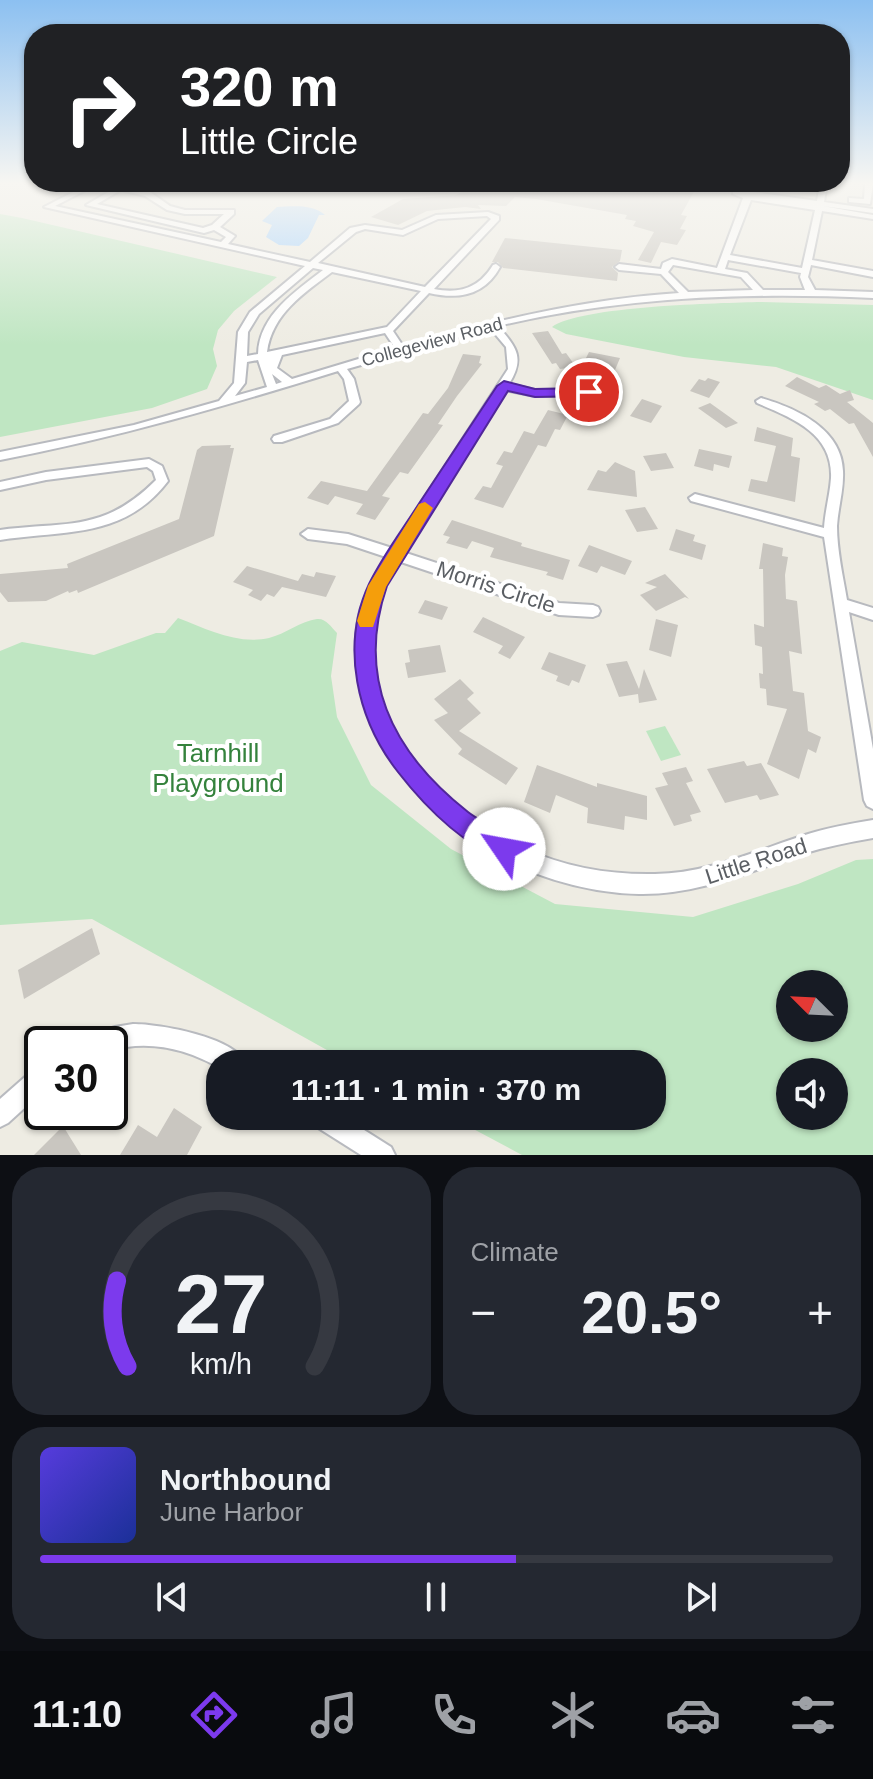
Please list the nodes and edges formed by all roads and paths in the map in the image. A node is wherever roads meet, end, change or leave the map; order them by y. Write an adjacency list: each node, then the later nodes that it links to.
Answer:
1 (190, 238): 7 (street)
2 (229, 238): 7 (street)
3 (343, 238): 9 (street)
4 (477, 238): 17 (street)
5 (732, 238): 8 (street)
6 (813, 238): 12 (street)
7 (223, 245): 9 (street)
8 (725, 257): 12 (street); 14 (street)
9 (310, 264): 13 (street); 27 (street)
10 (496, 267): 17 (street)
11 (619, 267): 15 (street)
12 (806, 267): 16 (street); 19 (street)
13 (330, 269): 17 (street); 26 (street)
14 (720, 271): 15 (street); 18 (street)
15 (664, 272): 20 (street)
16 (873, 274)
17 (428, 291): 23 (street)
18 (760, 292): 19 (street, Collegeview Road); 20 (street, Collegeview Road)
19 (811, 292): 21 (street, Collegeview Road)
20 (686, 295): 22 (street, Collegeview Road)
21 (873, 295)
22 (492, 325): 24 (street, Collegeview Road); 30 (street, Little Road)
23 (390, 329): 24 (street); 25 (street)
24 (401, 350): 28 (street, Collegeview Road)
25 (278, 352): 26 (street); 29 (street)
26 (264, 356): 27 (street); 31 (street)
27 (242, 364): 31 (street); 34 (street)
28 (341, 368): 29 (street, Collegeview Road); 35 (street)
29 (290, 383): 31 (street, Collegeview Road)
30 (504, 386): 32 (street); 45 (street, Little Road)
31 (267, 390): 34 (street, Collegeview Road)
32 (589, 392)
33 (761, 401): 43 (street)
34 (221, 404): 36 (street, Collegeview Road)
35 (278, 439)
36 (56, 447): 37 (street, Collegeview Road); 39 (street)
37 (36, 450): 38 (street, Collegeview Road); 39 (street)
38 (0, 456)
39 (46, 476): 40 (street); 44 (street)
40 (0, 486)
41 (695, 498): 43 (street)
42 (308, 534): 45 (street, Morris Circle)
43 (830, 534): 46 (street)
44 (0, 535)
45 (395, 554): 47 (street, Morris Circle); 50 (street, Little Road)
46 (841, 604): 48 (street); 49 (street)
47 (593, 611)
48 (873, 614)
49 (873, 800)
50 (873, 829)
51 (128, 1038): 52 (street)
52 (206, 1050)
53 (24, 1093): 54 (street)
54 (0, 1115)
55 (343, 1130): 56 (street)
56 (383, 1155)

